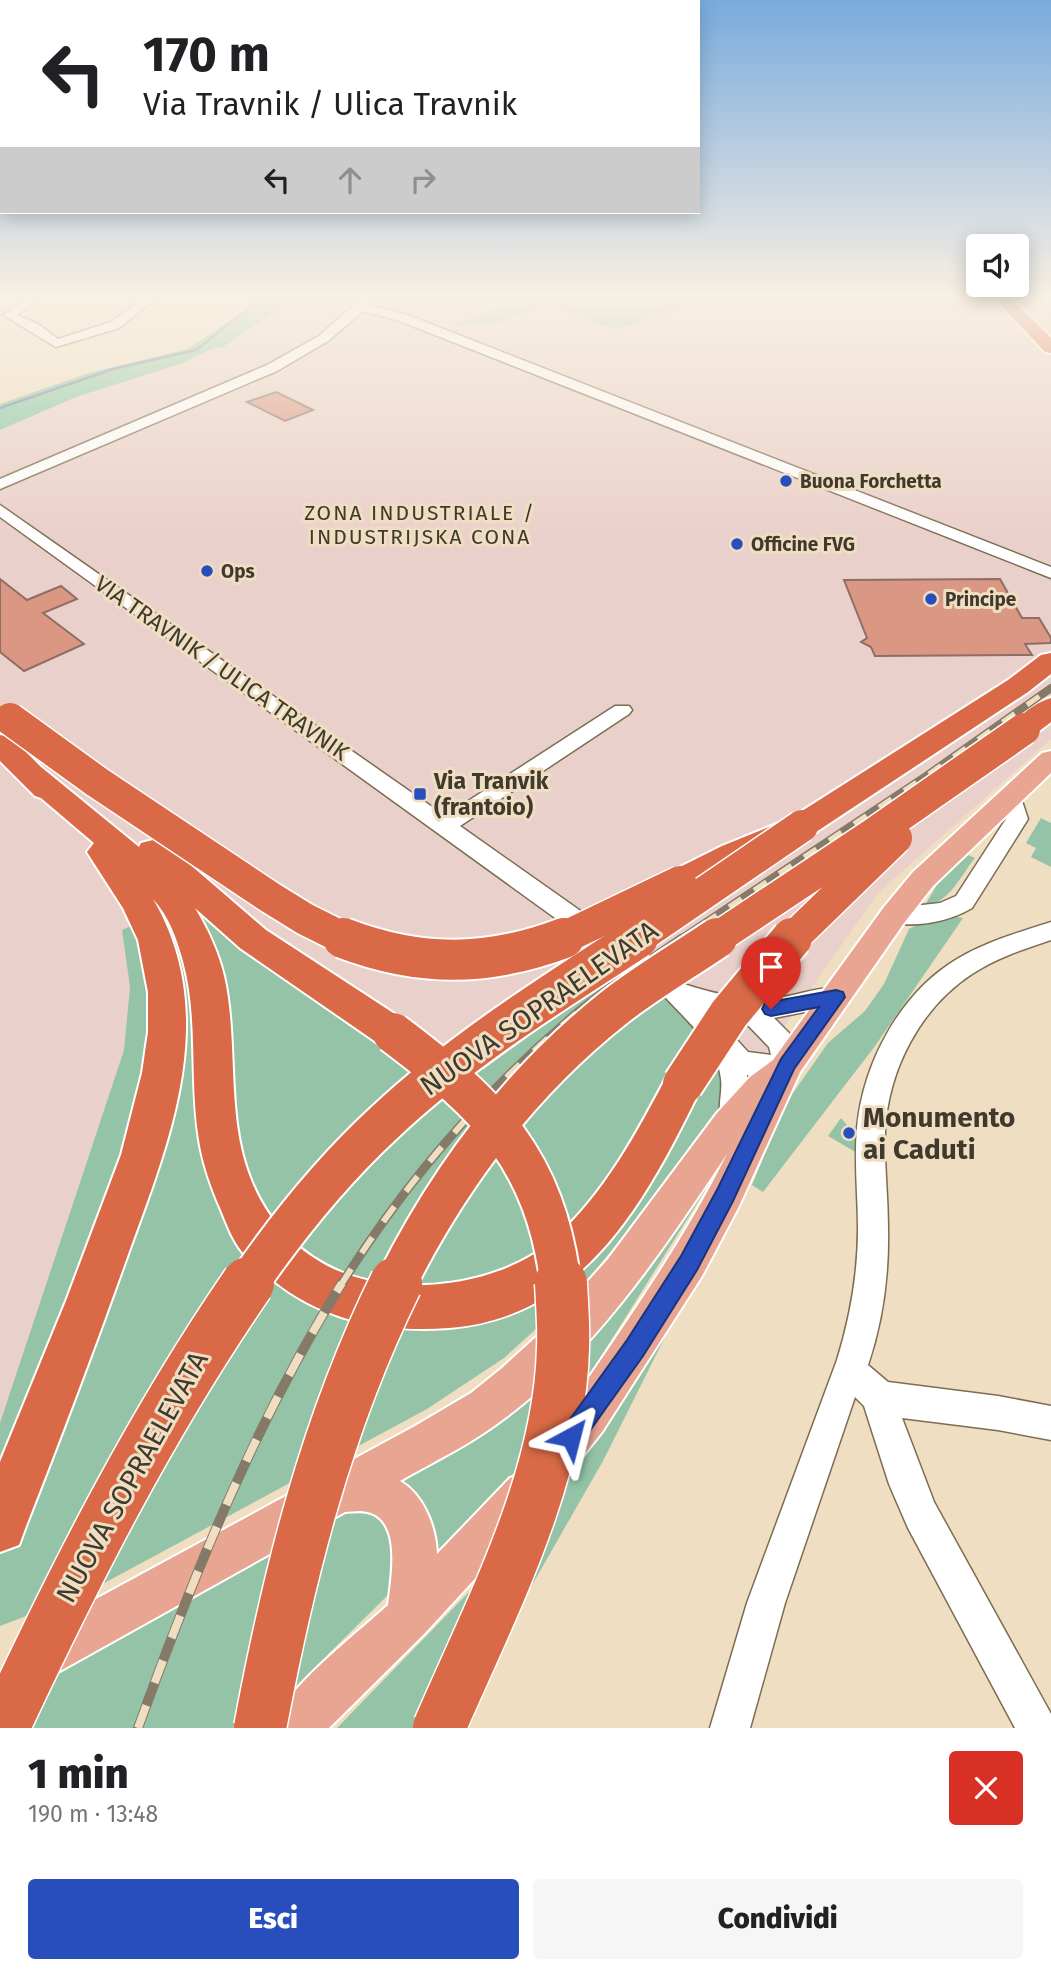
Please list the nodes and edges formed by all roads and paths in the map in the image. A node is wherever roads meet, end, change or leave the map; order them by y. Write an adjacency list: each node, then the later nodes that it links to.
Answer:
1 (245, 380): 3 (street)
2 (560, 380): 5 (street)
3 (0, 484)
4 (0, 510): 12 (street, VIA TRAVNIK / ULICA TRAVNIK)
5 (1051, 573)
6 (1051, 661): 13 (highway, NUOVA SOPRAELEVATA)
7 (622, 710): 12 (street)
8 (3, 724): 10 (highway); 13 (highway, bridge); 32 (highway, bridge)
9 (1043, 750): 10 (highway, bridge); 11 (main road); 30 (highway, NUOVA SOPRAELEVATA, bridge)
10 (31, 774): 26 (highway)
11 (1012, 797): 14 (main road); 14 (street)
12 (445, 826): 16 (street, VIA TRAVNIK / ULICA TRAVNIK)
13 (802, 826): 29 (highway, NUOVA SOPRAELEVATA, bridge)
14 (894, 915): 17 (main road)
15 (1051, 931): 22 (street)
16 (675, 991): 18 (street, VIA TRAVNIK / ULICA TRAVNIK); 19 (street, VIA TRAVNIK / ULICA TRAVNIK)
17 (836, 997): 18 (street, VIA TRAVNIK / ULICA TRAVNIK); 20 (main road)
18 (750, 1010): 20 (street)
19 (730, 1055): 20 (street, VIA TRAVNIK / ULICA TRAVNIK); 21 (street)
20 (787, 1064): 21 (main road); 27 (main road)
21 (733, 1114): 25 (main road)
22 (851, 1372): 23 (street); 33 (street)
23 (877, 1395): 24 (street); 34 (street)
24 (1051, 1423)
25 (340, 1490): 27 (main road); 28 (main road)
26 (0, 1526)
27 (409, 1617): 31 (main road)
28 (0, 1678)
29 (3, 1728)
30 (260, 1728)
31 (295, 1728)
32 (439, 1728)
33 (730, 1728)
34 (1037, 1728)

